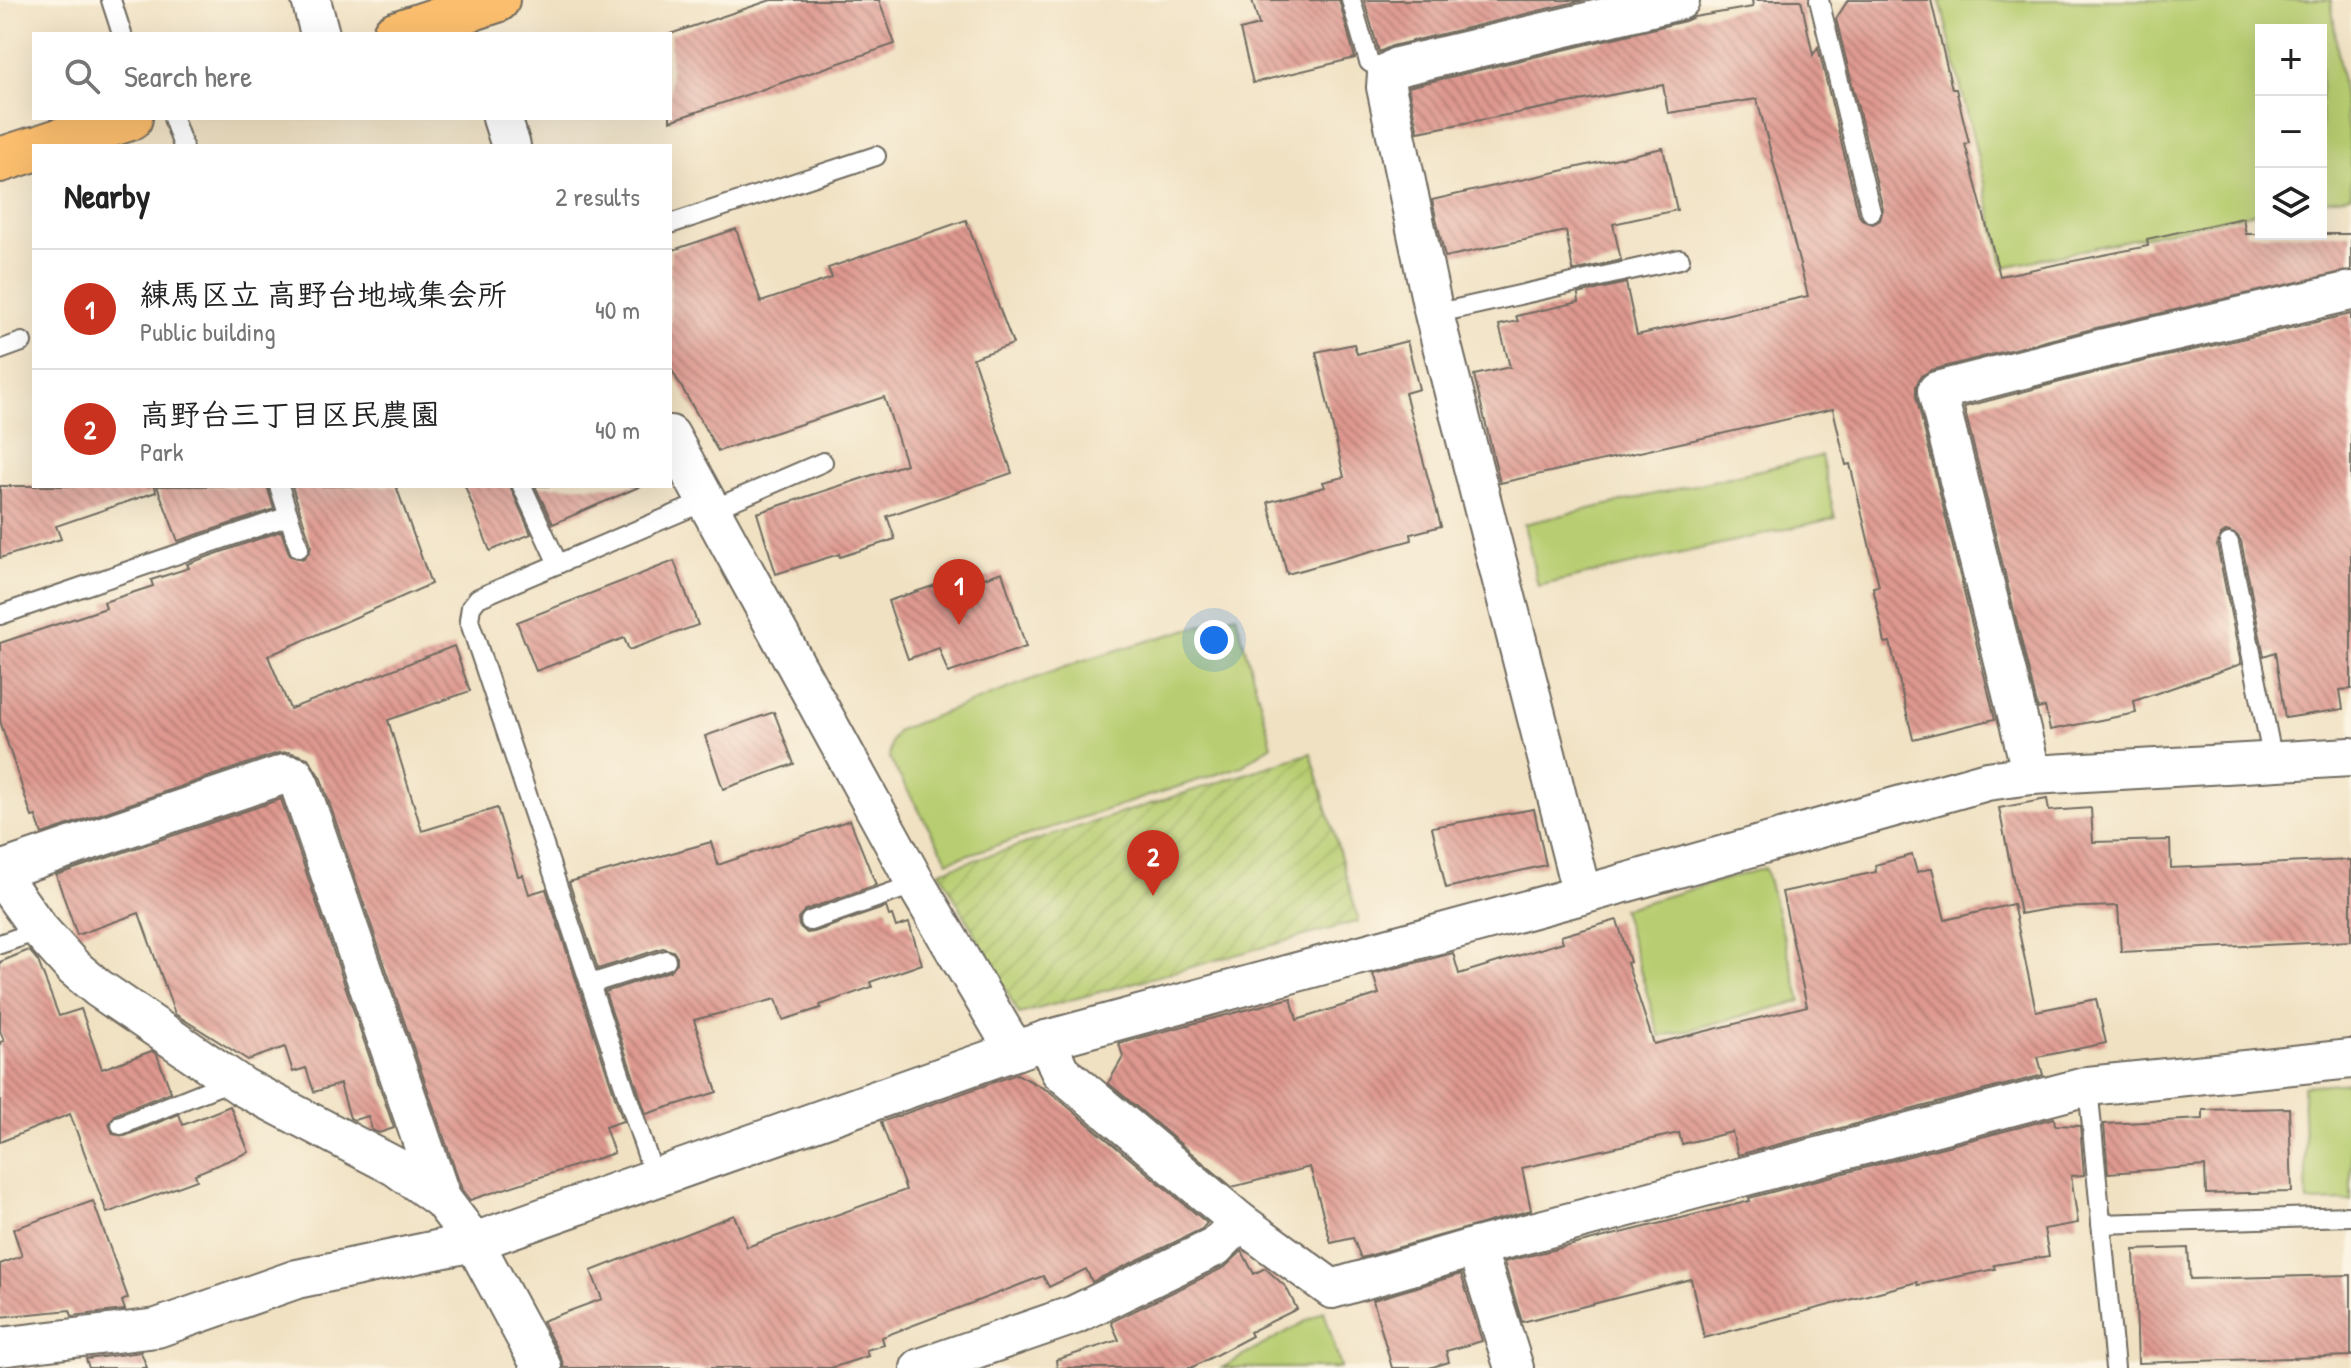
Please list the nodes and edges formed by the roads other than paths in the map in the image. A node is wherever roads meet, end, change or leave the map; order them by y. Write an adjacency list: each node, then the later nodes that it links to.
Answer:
1 (111, 0): 7 (lane)
2 (311, 0): 8 (street)
3 (1351, 0): 10 (lane)
4 (1680, 0): 10 (street)
5 (1819, 0): 20 (lane)
6 (478, 15): 9 (main road)
7 (121, 32)
8 (319, 32)
9 (404, 32)
10 (1387, 73): 24 (street)
11 (124, 120): 14 (main road)
12 (174, 120): 15 (lane)
13 (503, 120): 16 (street)
14 (50, 144)
15 (182, 144)
16 (510, 144)
17 (32, 150): 19 (main road)
18 (876, 156): 21 (lane)
19 (0, 160)
20 (1871, 212)
21 (672, 223)
22 (1680, 259): 24 (lane)
23 (2351, 291): 39 (street)
24 (1434, 314): 42 (street)
25 (22, 342): 26 (lane)
26 (0, 350)
27 (672, 439): 31 (street)
28 (823, 462): 31 (lane)
29 (280, 488): 32 (lane)
30 (523, 488): 35 (lane)
31 (709, 505): 35 (lane); 41 (street)
32 (289, 516): 34 (lane); 36 (lane)
33 (2229, 543): 38 (lane)
34 (299, 548)
35 (558, 564): 47 (lane)
36 (0, 615)
37 (2351, 757): 38 (street)
38 (2273, 761): 39 (street)
39 (2032, 775): 42 (street)
40 (0, 873): 44 (street); 54 (street)
41 (916, 884): 43 (lane); 48 (street)
42 (1582, 895): 48 (street)
43 (810, 921)
44 (40, 930): 45 (lane); 50 (street)
45 (0, 944)
46 (666, 960): 47 (lane)
47 (590, 984): 53 (lane)
48 (1031, 1046): 53 (street); 56 (street)
49 (2351, 1059): 51 (street)
50 (233, 1080): 52 (lane); 54 (street)
51 (2088, 1086): 57 (lane); 59 (street)
52 (121, 1125)
53 (655, 1179): 58 (street)
54 (442, 1200): 58 (street)
55 (2351, 1216): 57 (lane)
56 (1240, 1222): 59 (street); 62 (street)
57 (2101, 1224): 64 (lane)
58 (474, 1242): 60 (street); 61 (street)
59 (1476, 1247): 63 (street)
60 (0, 1347)
61 (542, 1368)
62 (920, 1368)
63 (1514, 1368)
64 (2115, 1368)

